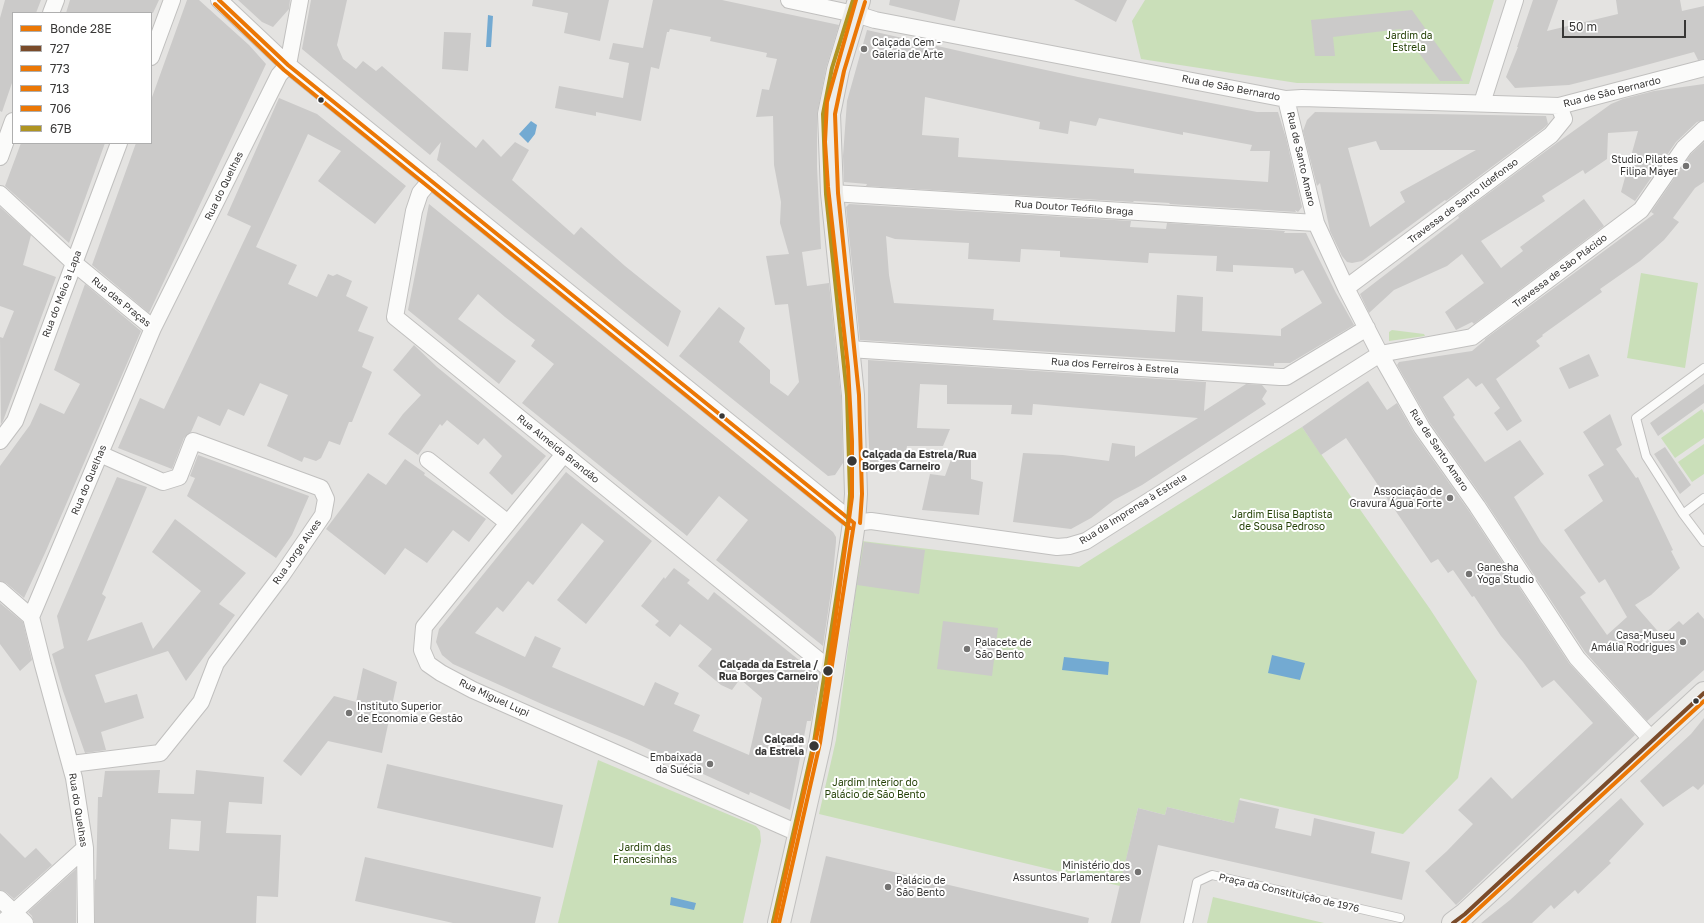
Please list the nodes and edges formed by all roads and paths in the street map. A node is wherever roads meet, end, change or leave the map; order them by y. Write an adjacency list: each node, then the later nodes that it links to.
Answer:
1 (56, 0): 8 (street)
2 (172, 0): 9 (street)
3 (219, 0): 10 (street)
4 (300, 0): 10 (street)
5 (789, 0): 7 (street, Rua de São Bernardo)
6 (1515, 0): 13 (street)
7 (857, 7): 12 (street, Rua de São Bernardo); 20 (main road)
8 (51, 12)
9 (152, 54)
10 (288, 65): 19 (street); 25 (street, Rua do Quelhas)
11 (1704, 68): 14 (street, Rua de São Bernardo)
12 (1286, 99): 13 (street, Rua de São Bernardo); 22 (street, Rua de Santo Amaro)
13 (1482, 103): 14 (street, Rua de São Bernardo)
14 (1559, 106): 24 (street, Travessa de Santo Ildefonso)
15 (12, 124): 18 (street)
16 (1704, 129): 28 (street, Travessa de São Plácido)
17 (119, 144): 23 (street, Rua do Meio à Lapa)
18 (0, 158)
19 (430, 180): 32 (street, Rua Almeida Brandão); 36 (street)
20 (832, 193): 22 (street, Rua Doutor Teófilo Braga); 27 (main road)
21 (0, 194): 23 (street, Rua das Praças)
22 (1316, 223): 24 (street, Rua de Santo Amaro)
23 (74, 263): 25 (street, Rua das Praças); 30 (street, Rua do Meio à Lapa)
24 (1346, 288): 26 (street, Rua de Santo Amaro)
25 (153, 328): 31 (street, Rua do Quelhas)
26 (1367, 328): 27 (street, Rua dos Ferreiros à Estrela); 28 (street, Rua de Santo Amaro)
27 (849, 349): 36 (main road)
28 (1380, 354): 36 (street, Rua da Imprensa à Estrela); 43 (street, Rua de Santo Amaro)
29 (1704, 368): 35 (lane)
30 (0, 441)
31 (100, 454): 40 (street, Rua do Quelhas); 44 (street, Rua Jorge Alves)
32 (564, 454): 37 (street, Rua Miguel Lupi); 41 (street, Rua Almeida Brandão)
33 (428, 460): 37 (street)
34 (1704, 498): 35 (lane)
35 (1683, 514): 38 (lane)
36 (854, 522): 41 (main road)
37 (508, 523): 45 (street, Rua Miguel Lupi)
38 (1704, 542)
39 (0, 590): 40 (street)
40 (31, 616): 44 (street, Rua do Quelhas)
41 (832, 671): 45 (main road)
42 (1704, 693): 43 (main road)
43 (1653, 741): 54 (main road)
44 (71, 764): 46 (street, Rua do Quelhas)
45 (800, 834): 52 (main road)
46 (84, 848): 48 (street); 51 (street, Rua do Quelhas)
47 (0, 899): 48 (street)
48 (19, 918): 50 (street)
49 (1400, 918): 53 (lane, Praça da Constituição de 1976)
50 (2, 923)
51 (86, 923)
52 (780, 923)
53 (1188, 923)
54 (1453, 923)

